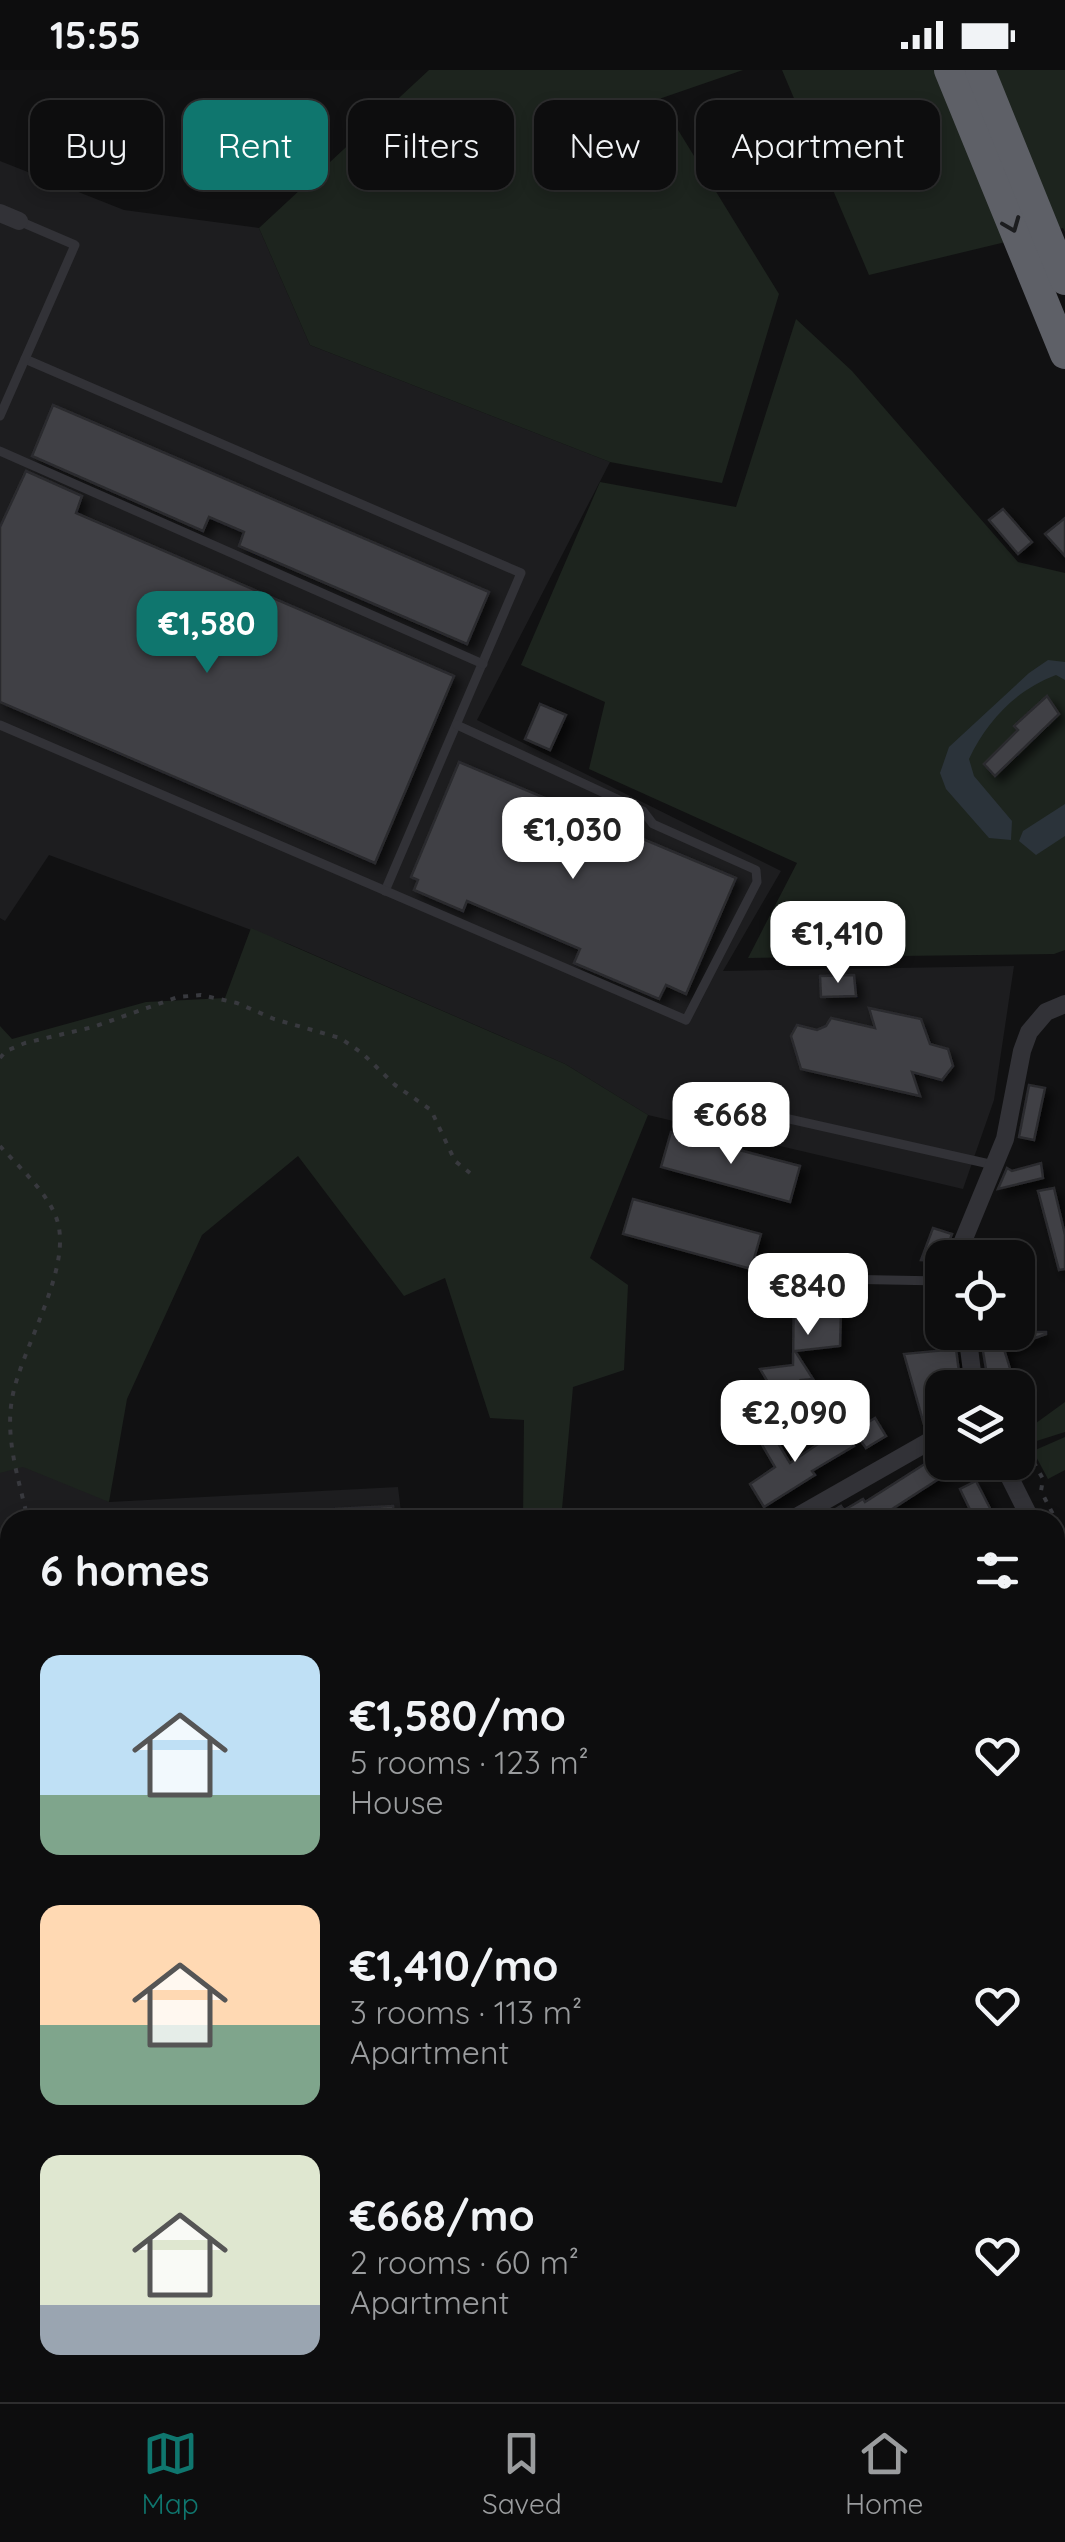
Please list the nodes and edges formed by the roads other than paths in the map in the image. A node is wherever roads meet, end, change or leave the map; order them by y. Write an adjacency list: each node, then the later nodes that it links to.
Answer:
1 (949, 70): 6 (highway, one-way to 6)
2 (980, 70): 5 (highway)
3 (0, 213): 4 (street)
4 (19, 221): 7 (lane)
5 (1065, 280)
6 (1065, 354)
7 (25, 359): 8 (lane); 10 (lane)
8 (0, 416)
9 (0, 450): 10 (lane)
10 (483, 664): 12 (lane)
11 (0, 725): 13 (lane)
12 (457, 725): 13 (lane); 13 (lane)
13 (385, 891)
14 (1065, 1004): 16 (street)
15 (691, 1098): 16 (lane)
16 (994, 1166): 17 (street)
17 (963, 1240)
18 (781, 1278): 19 (lane)
19 (925, 1280)
20 (925, 1444): 22 (street)
21 (1011, 1480): 23 (street)
22 (808, 1510)
23 (1026, 1510)

